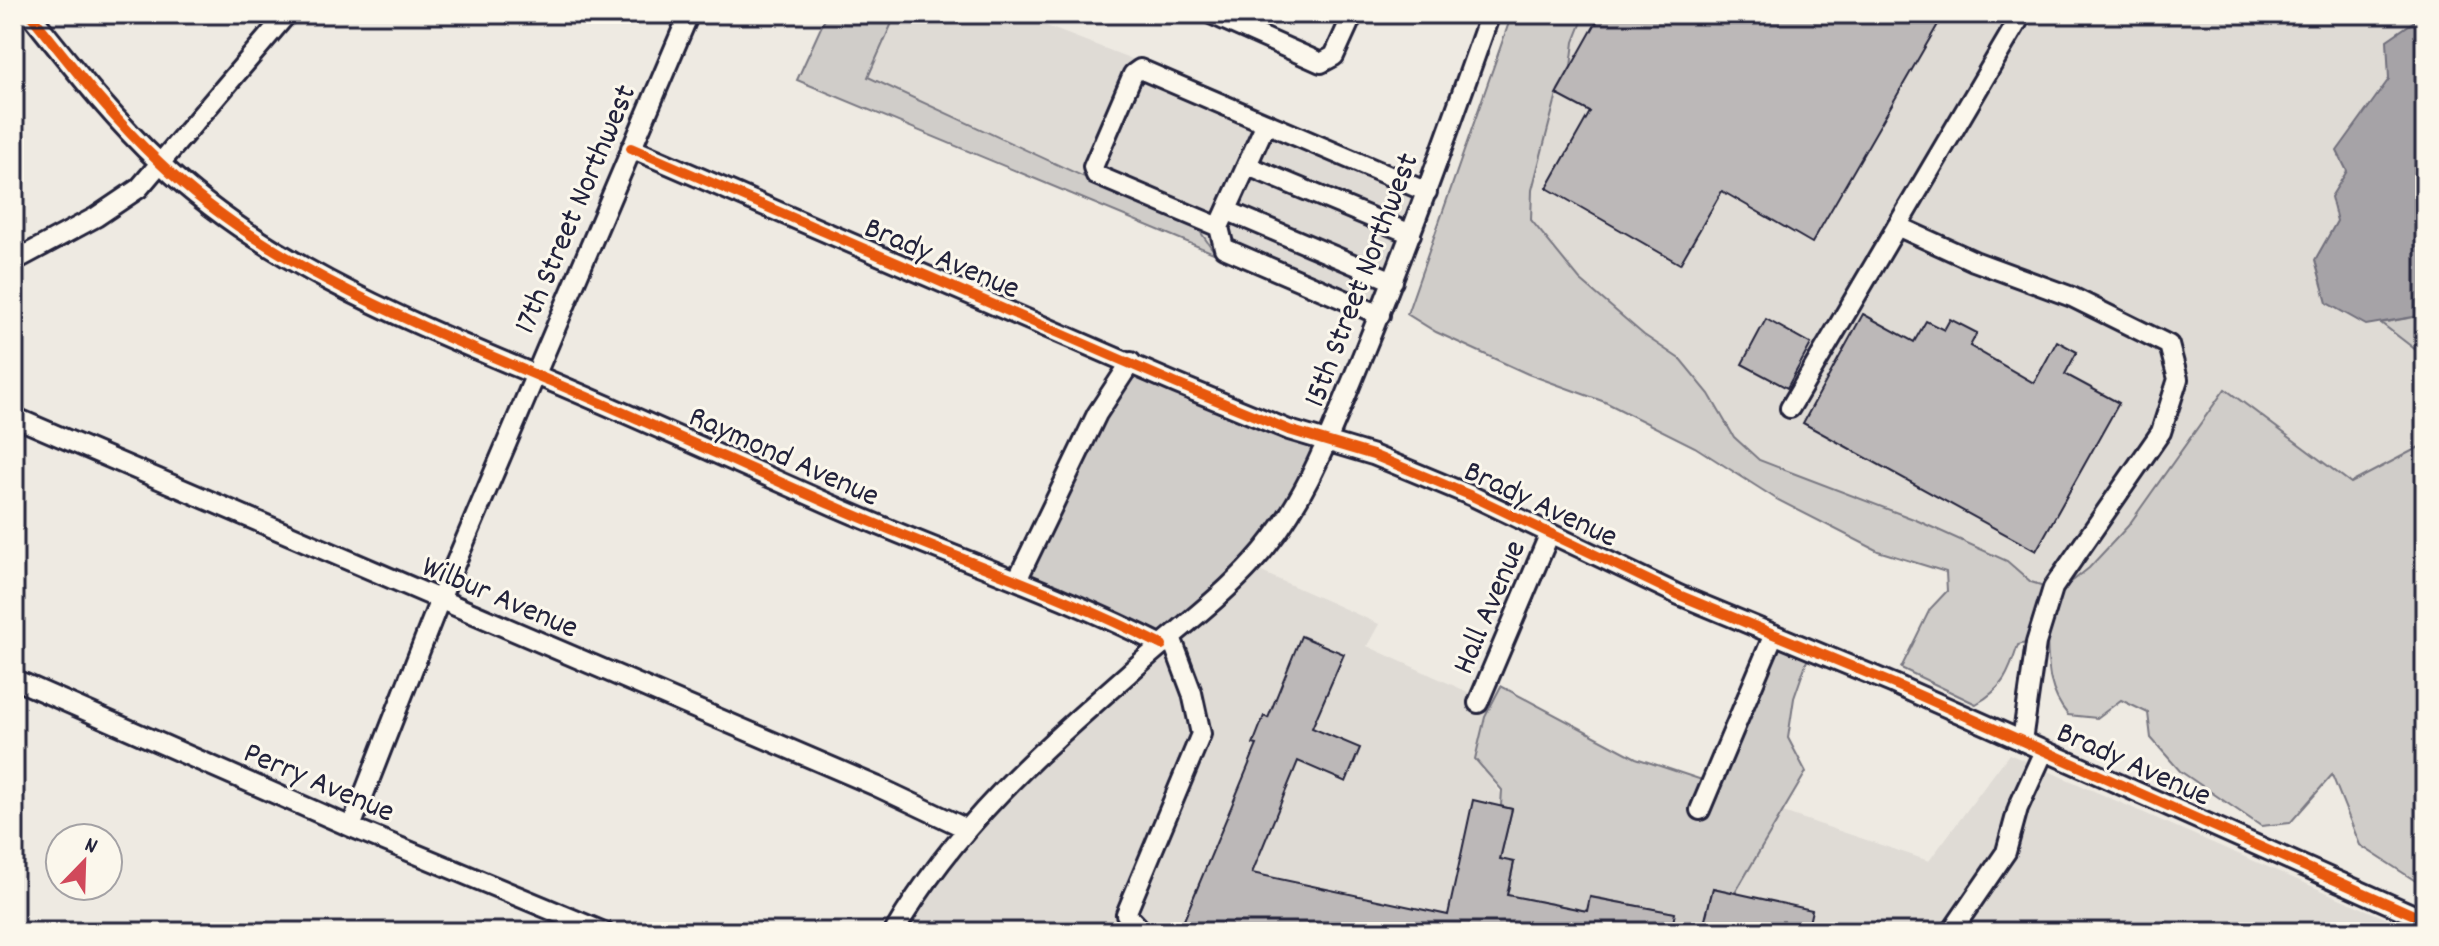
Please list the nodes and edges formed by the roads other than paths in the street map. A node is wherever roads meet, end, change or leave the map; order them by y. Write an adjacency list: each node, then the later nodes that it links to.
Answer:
1 (30, 14): 10 (street, Raymond Avenue)
2 (287, 14): 10 (street)
3 (689, 14): 9 (street, 17th Street Northwest)
4 (1211, 14): 5 (street)
5 (1353, 14)
6 (1490, 14): 12 (street, 15th Street Northwest)
7 (2022, 14): 14 (street)
8 (1266, 123): 11 (street); 12 (street); 13 (street)
9 (631, 148): 19 (street, Brady Avenue); 20 (street, 17th Street Northwest)
10 (161, 164): 16 (street); 20 (street, Raymond Avenue)
11 (1248, 166): 13 (street); 15 (street)
12 (1427, 192): 15 (street, 15th Street Northwest)
13 (1224, 219): 17 (street); 18 (street)
14 (1897, 226): 21 (street); 31 (street)
15 (1411, 234): 17 (street, 15th Street Northwest)
16 (14, 261)
17 (1393, 281): 18 (street, 15th Street Northwest)
18 (1380, 315): 23 (street, 15th Street Northwest)
19 (1131, 362): 23 (street, Brady Avenue); 25 (street)
20 (535, 375): 25 (street, Raymond Avenue); 26 (street, 17th Street Northwest)
21 (1790, 408)
22 (14, 417): 26 (street, Wilbur Avenue)
23 (1327, 442): 24 (street, Brady Avenue); 28 (street, 15th Street Northwest)
24 (1550, 533): 27 (street, Brady Avenue); 30 (street, Hall Avenue)
25 (1017, 580): 28 (street, Raymond Avenue)
26 (439, 602): 34 (street, 17th Street Northwest); 35 (street, Wilbur Avenue)
27 (1774, 634): 31 (street, Brady Avenue); 33 (street)
28 (1166, 641): 35 (street, 15th Street Northwest); 39 (street)
29 (14, 679): 34 (street, Perry Avenue)
30 (1478, 703)
31 (2022, 741): 32 (street, Brady Avenue)
32 (2044, 751): 36 (street, Brady Avenue); 40 (street)
33 (1700, 810)
34 (351, 827): 37 (street, Perry Avenue)
35 (965, 828): 38 (street, 15th Street Northwest)
36 (2425, 920)
37 (604, 932)
38 (894, 932)
39 (1143, 932)
40 (1951, 932)

